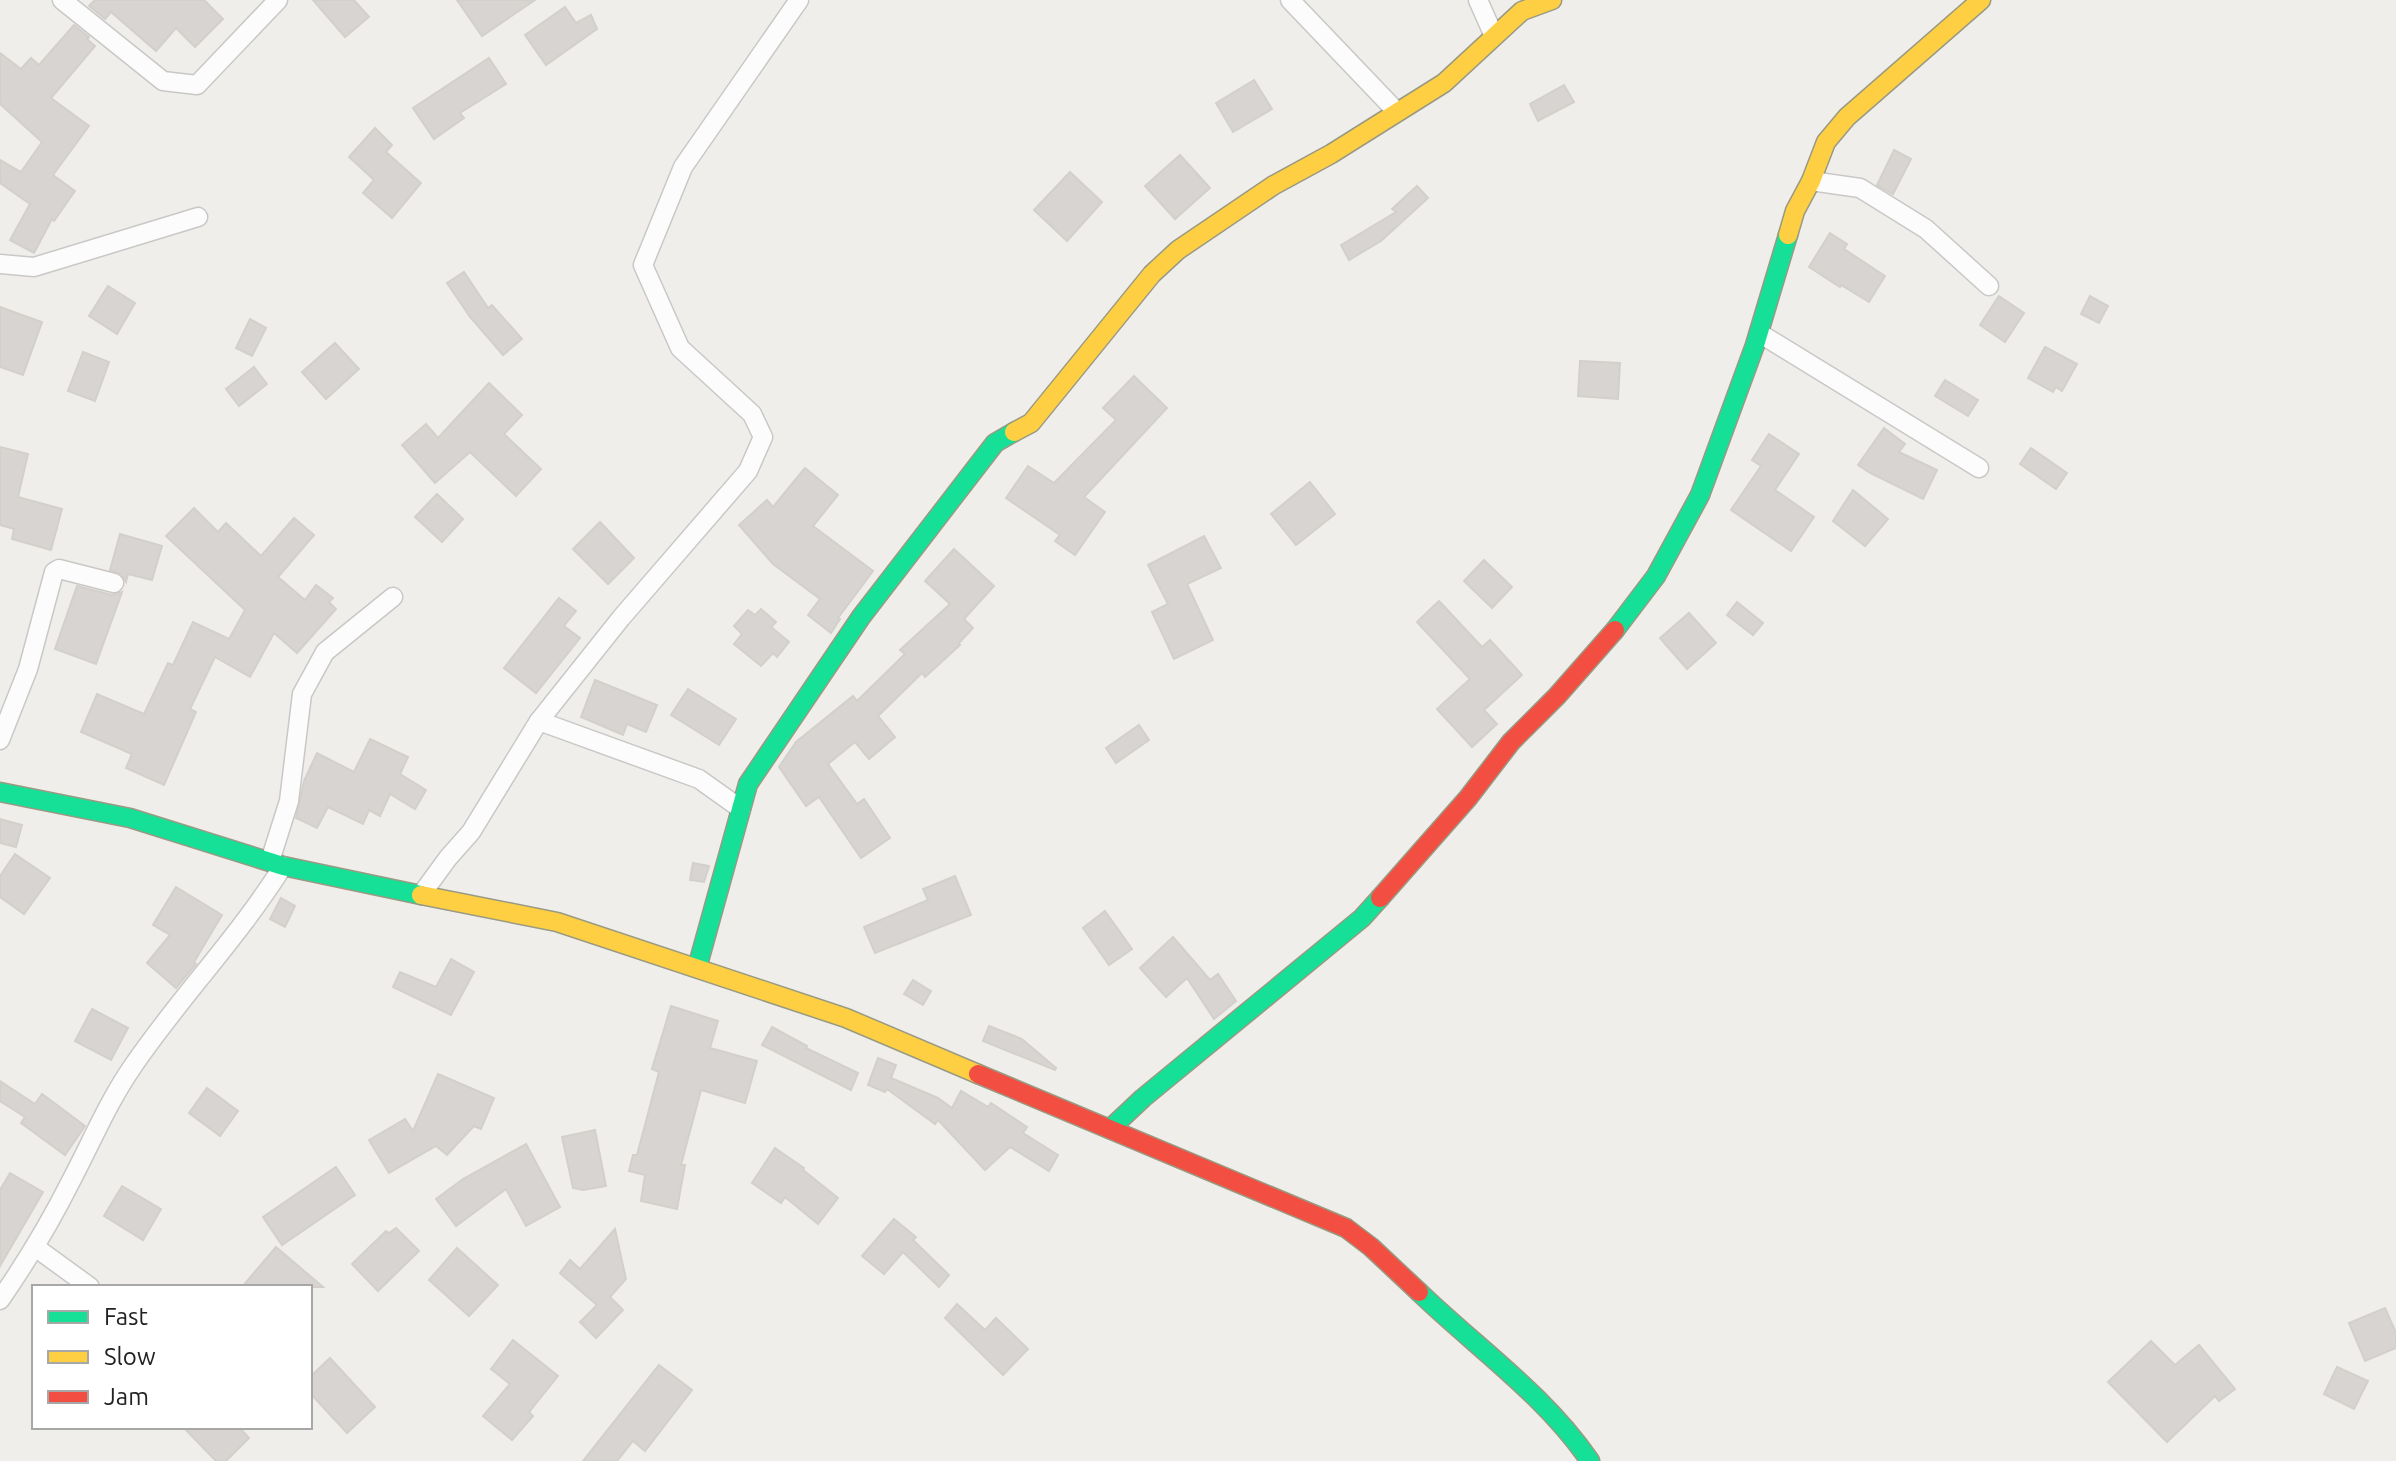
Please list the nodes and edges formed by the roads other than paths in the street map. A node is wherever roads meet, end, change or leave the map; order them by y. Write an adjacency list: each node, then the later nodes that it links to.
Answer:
1 (62, 0): 2 (street)
2 (278, 0)
3 (799, 0): 18 (street)
4 (1290, 0): 9 (street)
5 (1478, 0): 8 (street)
6 (1552, 0): 8 (street)
7 (1981, 0): 10 (street)
8 (1494, 36): 9 (street)
9 (1397, 112): 21 (street)
10 (1811, 181): 13 (street); 14 (street)
11 (198, 217): 12 (street)
12 (0, 264)
13 (1989, 286)
14 (1759, 333): 15 (street); 25 (street)
15 (1979, 468)
16 (114, 583): 19 (street)
17 (393, 597): 22 (street)
18 (539, 721): 21 (street); 23 (street)
19 (0, 740)
20 (0, 792): 22 (street)
21 (741, 809): 24 (street)
22 (276, 864): 23 (street); 26 (street)
23 (421, 895): 24 (street)
24 (697, 968): 25 (street)
25 (1110, 1129): 29 (street)
26 (35, 1247): 27 (street); 28 (street)
27 (87, 1285)
28 (0, 1300)
29 (1590, 1461)

